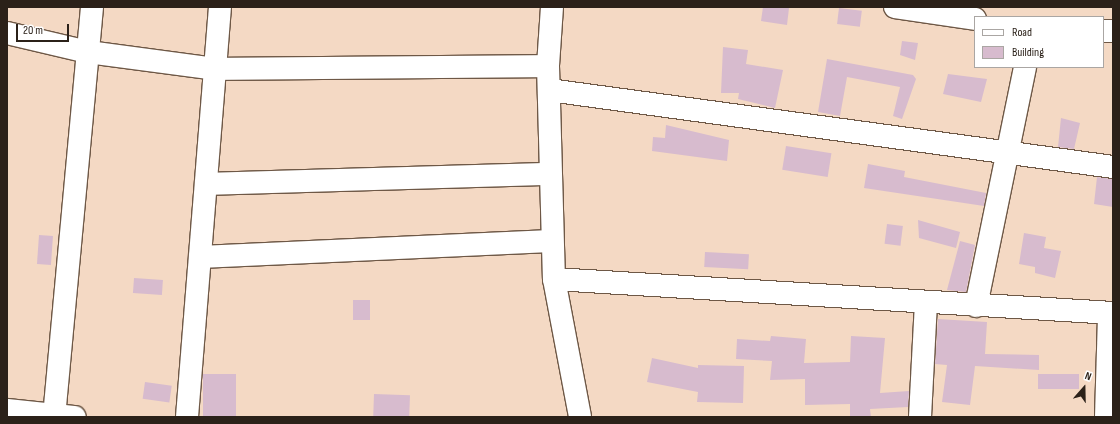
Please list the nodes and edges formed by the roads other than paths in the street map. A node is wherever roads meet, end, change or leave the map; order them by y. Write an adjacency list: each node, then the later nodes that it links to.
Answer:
1 (92, 7): 7 (street)
2 (220, 7): 10 (street)
3 (552, 7): 8 (street)
4 (895, 7): 5 (street)
5 (974, 19)
6 (7, 33): 7 (street)
7 (88, 52): 10 (street); 23 (street)
8 (548, 66): 10 (street); 11 (street)
9 (1025, 68): 12 (street)
10 (215, 69): 15 (street)
11 (549, 90): 12 (street); 14 (street)
12 (1007, 153): 13 (street); 20 (street)
13 (1113, 167)
14 (550, 174): 15 (street); 16 (street)
15 (206, 184): 17 (street)
16 (551, 241): 17 (street); 18 (street)
17 (200, 257): 24 (street)
18 (554, 279): 19 (street); 25 (street)
19 (926, 303): 20 (street); 26 (street)
20 (976, 306): 21 (street)
21 (1111, 313): 27 (street)
22 (7, 410): 23 (street)
23 (61, 416)
24 (187, 417)
25 (580, 417)
26 (920, 417)
27 (1106, 417)

